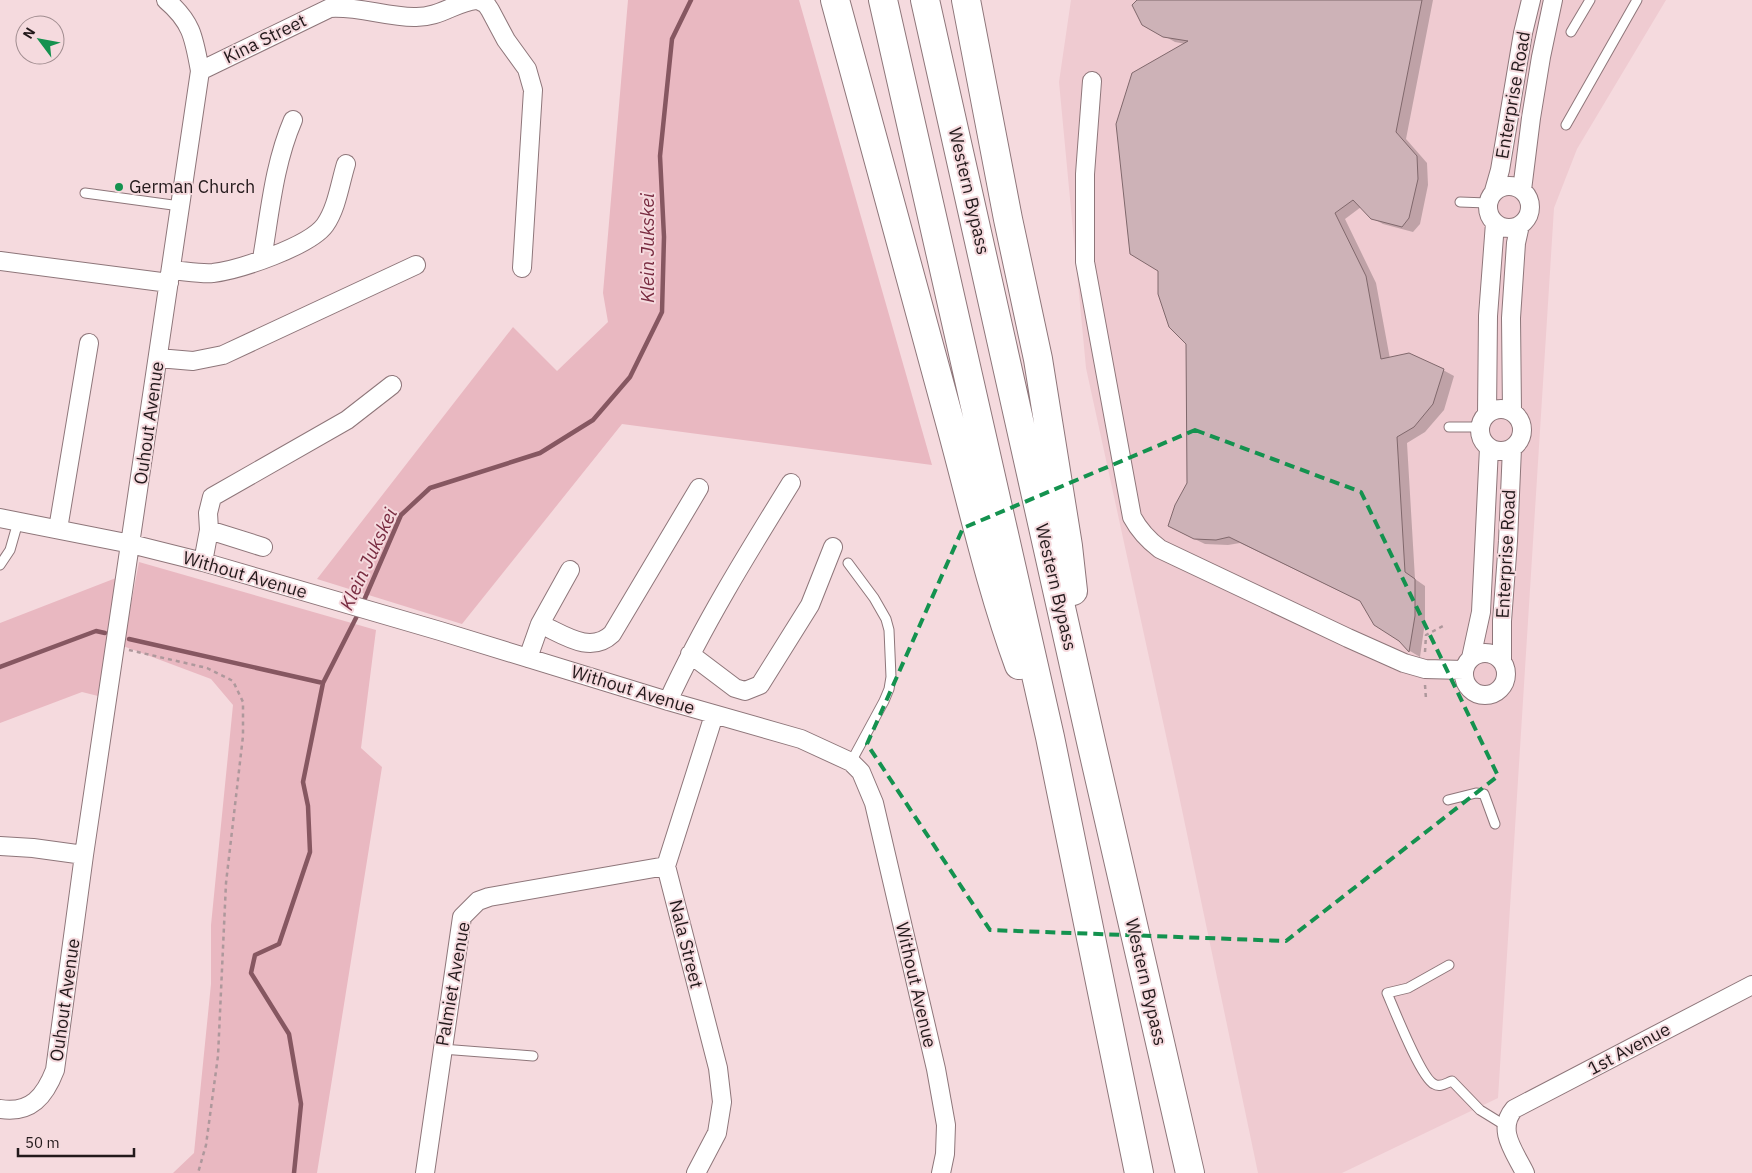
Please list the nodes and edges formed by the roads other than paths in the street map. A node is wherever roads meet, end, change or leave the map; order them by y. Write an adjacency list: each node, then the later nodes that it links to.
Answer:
1 (477, 0): 11 (street, Kina Street); 28 (street)
2 (835, 0): 58 (highway)
3 (883, 0): 58 (highway)
4 (925, 0): 59 (highway, Western Bypass)
5 (966, 0): 59 (highway)
6 (1531, 0): 20 (street, Enterprise Road)
7 (1554, 0): 18 (street, Enterprise Road)
8 (1590, 0): 12 (lane)
9 (1637, 0): 16 (lane)
10 (175, 3): 13 (street, Ouhout Avenue)
11 (340, 4): 13 (street, Kina Street)
12 (1571, 32)
13 (200, 71): 22 (street, Ouhout Avenue)
14 (1092, 81): 55 (street)
15 (293, 120): 25 (street)
16 (1566, 125)
17 (346, 164): 25 (street)
18 (1522, 190): 20 (street); 24 (street)
19 (85, 193): 22 (lane)
20 (1491, 197): 21 (lane); 23 (street)
21 (1460, 202)
22 (180, 206): 29 (street, Ouhout Avenue)
23 (1494, 223): 24 (street); 34 (street)
24 (1520, 225): 33 (street)
25 (262, 260): 29 (street)
26 (0, 261): 29 (street)
27 (416, 265): 31 (street)
28 (522, 268)
29 (170, 276): 31 (street, Ouhout Avenue)
30 (89, 343): 42 (street)
31 (158, 358): 44 (street, Ouhout Avenue)
32 (392, 385): 43 (street)
33 (1512, 412): 34 (street); 37 (street)
34 (1483, 421): 35 (lane); 36 (street)
35 (1449, 427)
36 (1489, 448): 37 (street); 55 (street, Enterprise Road)
37 (1512, 448): 54 (street, Enterprise Road)
38 (790, 483): 52 (street)
39 (700, 488): 51 (street)
40 (0, 518): 41 (street, Without Avenue)
41 (18, 522): 42 (street, Without Avenue); 49 (lane)
42 (58, 529): 44 (street, Without Avenue)
43 (209, 530): 45 (street); 47 (street)
44 (131, 544): 47 (street, Without Avenue); 64 (street, Ouhout Avenue)
45 (263, 547)
46 (833, 547): 52 (street)
47 (203, 562): 53 (street, Without Avenue)
48 (848, 564): 60 (lane)
49 (0, 565)
50 (570, 570): 51 (street)
51 (540, 624): 53 (street)
52 (690, 654): 56 (street)
53 (528, 658): 56 (street, Without Avenue)
54 (1502, 660): 55 (street); 55 (street)
55 (1467, 664)
56 (668, 701): 57 (street, Without Avenue)
57 (714, 714): 60 (street, Without Avenue); 65 (street)
58 (1050, 737): 75 (highway)
59 (1092, 746): 76 (highway, Western Bypass)
60 (851, 762): 74 (street, Without Avenue)
61 (1448, 800): 62 (lane)
62 (1495, 824)
63 (0, 846): 64 (street)
64 (84, 855): 70 (street, Ouhout Avenue)
65 (666, 866): 68 (street, Palmiet Avenue); 73 (street, Nala Street)
66 (1449, 965): 71 (lane)
67 (1752, 984): 71 (street, 1st Avenue)
68 (442, 1050): 69 (lane); 72 (street, Palmiet Avenue)
69 (533, 1056)
70 (0, 1109)
71 (1507, 1121): 77 (street)
72 (425, 1173)
73 (696, 1173)
74 (942, 1173)
75 (1139, 1173)
76 (1190, 1173)
77 (1525, 1173)

